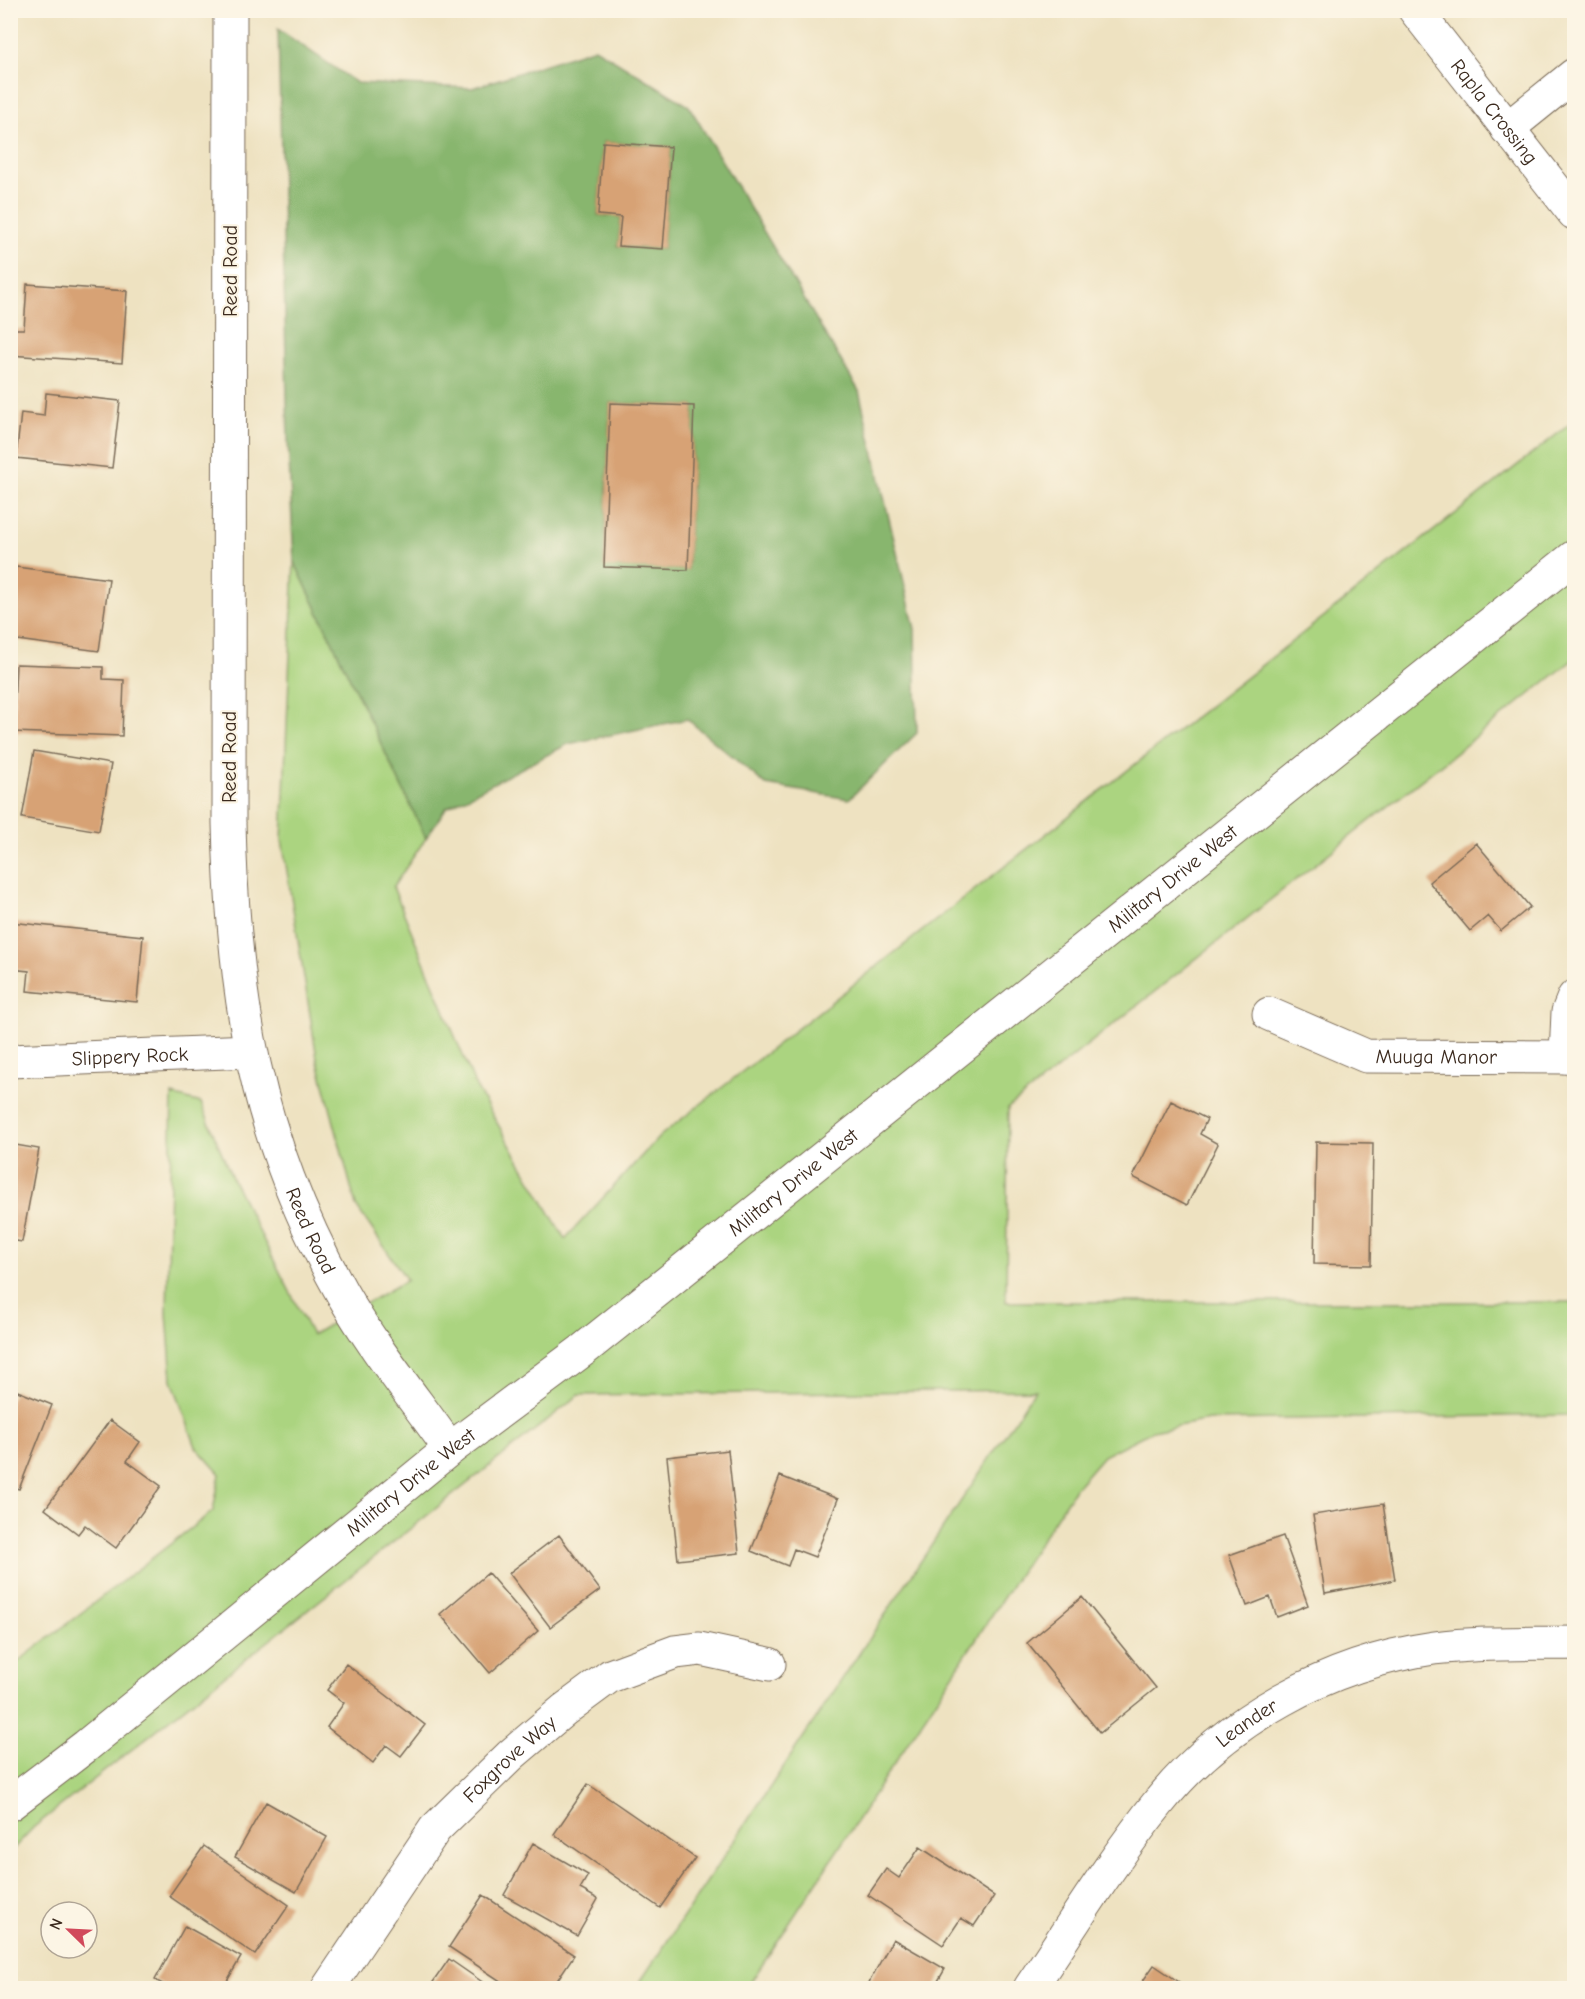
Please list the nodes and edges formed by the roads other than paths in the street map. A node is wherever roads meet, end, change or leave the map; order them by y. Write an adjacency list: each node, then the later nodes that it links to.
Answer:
1 (231, 10): 9 (street, Reed Road)
2 (1415, 10): 4 (street, Rapla Crossing)
3 (1575, 75): 4 (street)
4 (1507, 129): 5 (street, Rapla Crossing)
5 (1575, 213)
6 (1575, 557): 12 (street, Military Drive West)
7 (1575, 997): 10 (street)
8 (1269, 1014): 10 (street, Muuga Manor)
9 (250, 1051): 11 (street, Slippery Rock); 12 (street, Reed Road)
10 (1570, 1057)
11 (10, 1061)
12 (450, 1449): 15 (street, Military Drive West)
13 (1575, 1643): 17 (street, Leander)
14 (769, 1664): 16 (street, Foxgrove Way)
15 (10, 1804)
16 (328, 1989)
17 (1030, 1989)

